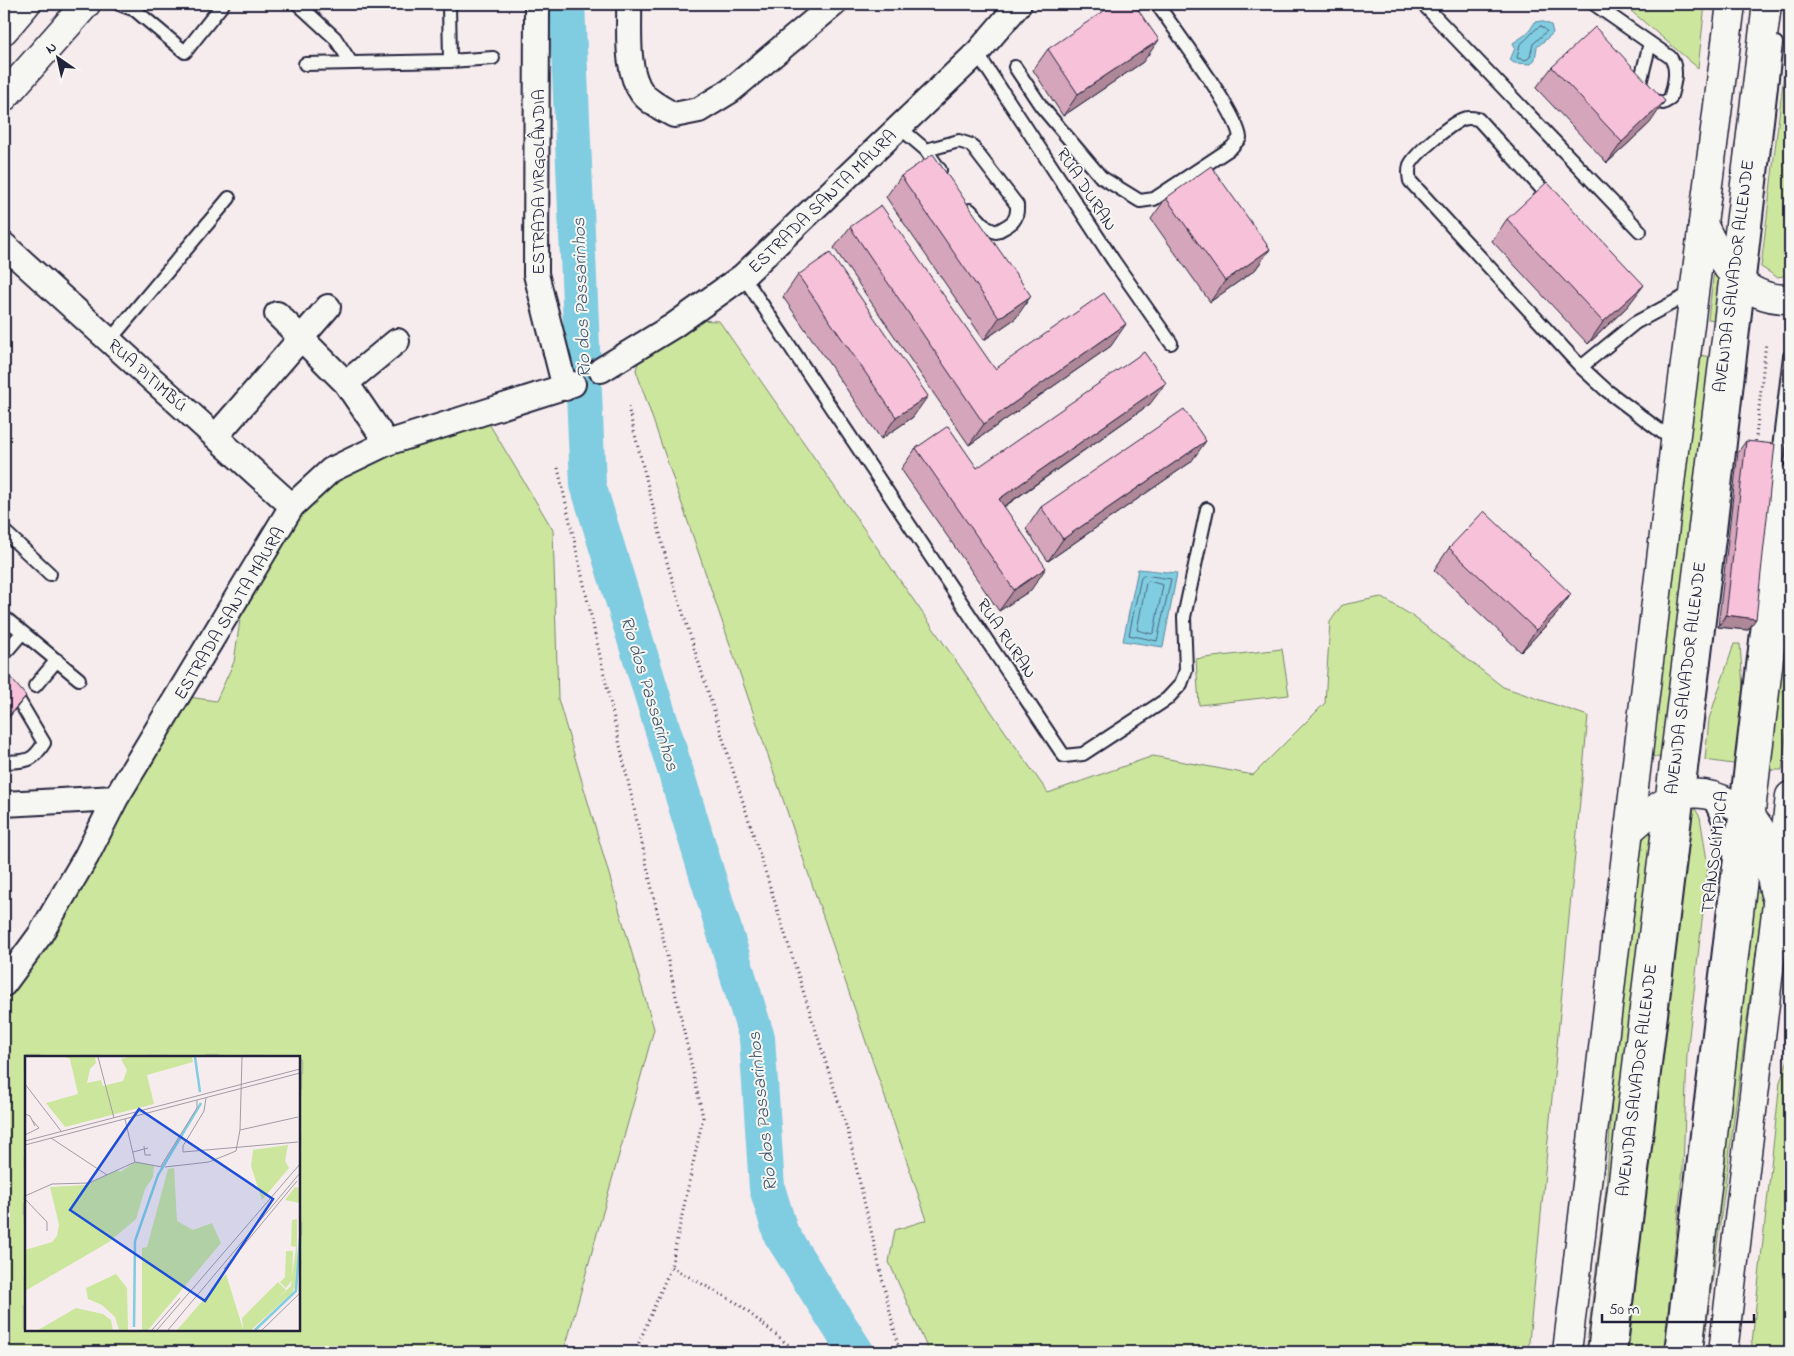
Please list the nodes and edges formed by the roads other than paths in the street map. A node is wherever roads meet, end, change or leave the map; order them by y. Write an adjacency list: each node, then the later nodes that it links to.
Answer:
1 (26, 4): 17 (main road)
2 (86, 4): 26 (main road)
3 (119, 4): 4 (lane)
4 (222, 4)
5 (298, 4): 16 (lane)
6 (449, 4): 23 (lane)
7 (537, 4): 50 (street, ESTRADA VIRGOLÂNDIA)
8 (629, 4): 9 (street)
9 (834, 4)
10 (1019, 4): 20 (street, ESTRADA SANTA MAURA)
11 (1157, 4): 25 (lane)
12 (1423, 4): 34 (lane)
13 (1594, 4): 19 (lane)
14 (1732, 4): 33 (main road, AVENIDA SALVADOR ALLENDE)
15 (1767, 4): 37 (main road, AVENIDA SALVADOR ALLENDE)
16 (310, 9): 22 (lane)
17 (4, 30)
18 (1777, 32): 37 (lane)
19 (1650, 43)
20 (977, 53): 27 (street, ESTRADA SANTA MAURA); 45 (lane, RUA DURAN)
21 (493, 58): 23 (lane)
22 (350, 61): 23 (lane); 24 (lane)
23 (450, 61)
24 (305, 64)
25 (1015, 67)
26 (4, 97)
27 (899, 127): 28 (lane); 36 (street, ESTRADA SANTA MAURA)
28 (926, 150): 29 (lane); 30 (lane)
29 (948, 181)
30 (960, 196)
31 (229, 198): 43 (lane)
32 (1558, 207): 47 (lane)
33 (1703, 224): 37 (main road); 38 (main road, AVENIDA SALVADOR ALLENDE)
34 (1640, 231)
35 (4, 245): 43 (street, RUA PITIMBÚ)
36 (743, 276): 48 (street, ESTRADA SANTA MAURA); 56 (lane, RUA RURAN)
37 (1741, 282): 39 (main road); 67 (main road, AVENIDA SALVADOR ALLENDE)
38 (1694, 291): 47 (lane); 52 (main road, AVENIDA SALVADOR ALLENDE)
39 (1790, 299)
40 (328, 307): 42 (street)
41 (277, 314): 42 (street)
42 (301, 336): 49 (street); 51 (street)
43 (110, 340): 51 (street, RUA PITIMBÚ)
44 (397, 342): 49 (street)
45 (1171, 343)
46 (1790, 356): 70 (lane, TRANSOLÍMPICA)
47 (1581, 367): 52 (lane)
48 (601, 370)
49 (346, 383): 53 (street)
50 (569, 386): 53 (street, ESTRADA SANTA MAURA)
51 (216, 436): 55 (street, RUA PITIMBÚ)
52 (1675, 442): 72 (main road, AVENIDA SALVADOR ALLENDE)
53 (387, 443): 55 (street, ESTRADA SANTA MAURA)
54 (1790, 479): 70 (main road)
55 (292, 506): 68 (street, ESTRADA SANTA MAURA)
56 (1207, 509)
57 (4, 532): 58 (lane)
58 (50, 574)
59 (4, 617): 60 (lane)
60 (22, 633): 61 (lane); 62 (lane)
61 (4, 654)
62 (57, 660): 63 (lane); 64 (lane)
63 (79, 679)
64 (35, 686)
65 (4, 687): 66 (lane)
66 (4, 762)
67 (1688, 795): 70 (main road); 72 (main road); 73 (lane); 77 (main road, AVENIDA SALVADOR ALLENDE); 78 (lane, TRANSOLÍMPICA)
68 (116, 798): 69 (street); 75 (street, ESTRADA SANTA MAURA)
69 (4, 804)
70 (1744, 812): 73 (lane, TRANSOLÍMPICA); 74 (main road); 80 (main road)
71 (1789, 813): 74 (main road)
72 (1630, 830): 76 (main road, AVENIDA SALVADOR ALLENDE)
73 (1730, 858): 79 (lane, TRANSOLÍMPICA)
74 (1781, 911): 81 (main road)
75 (4, 984)
76 (1568, 1351)
77 (1602, 1352)
78 (1620, 1352)
79 (1671, 1352)
80 (1688, 1352)
81 (1723, 1352)

